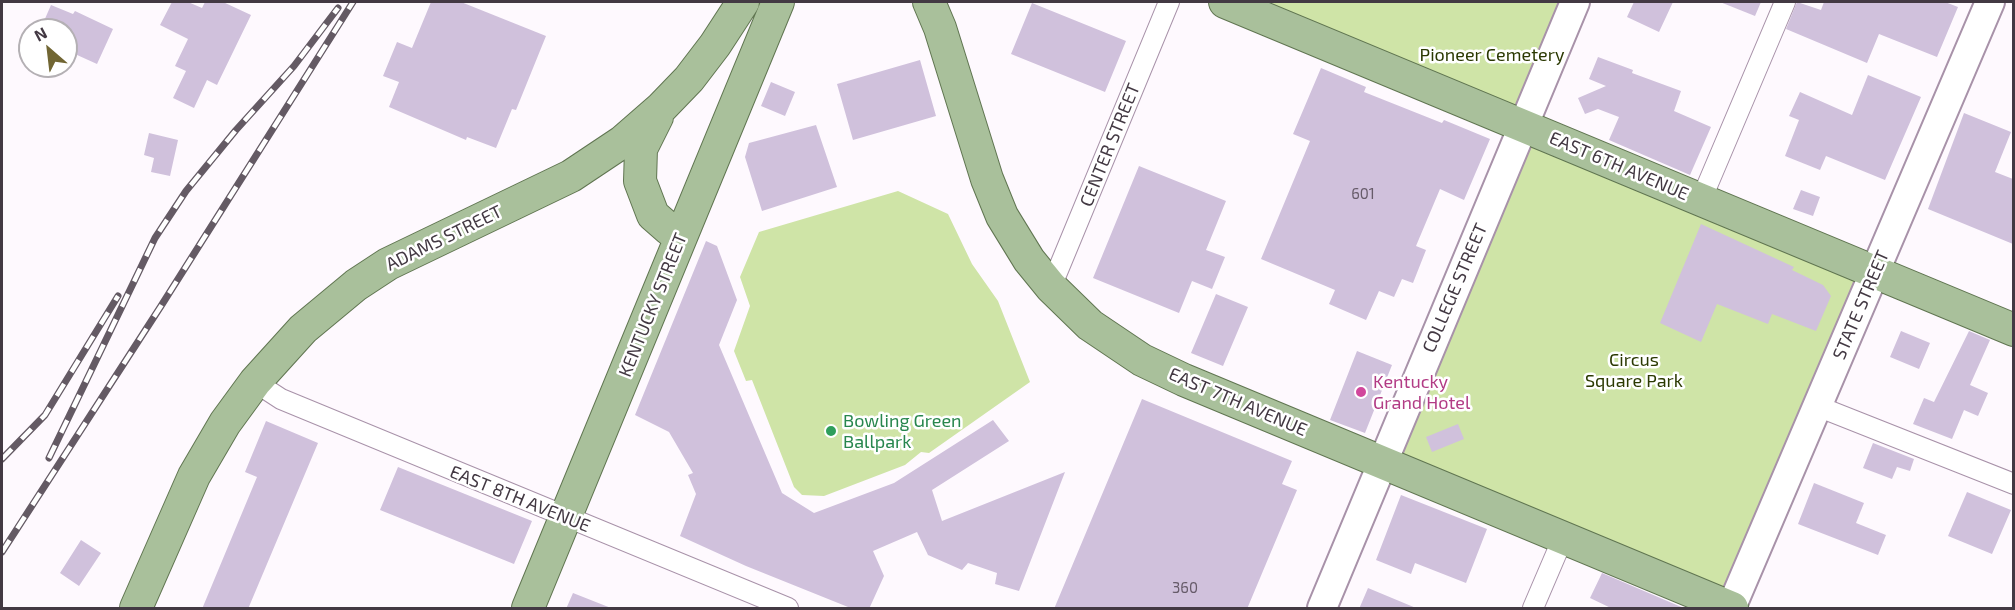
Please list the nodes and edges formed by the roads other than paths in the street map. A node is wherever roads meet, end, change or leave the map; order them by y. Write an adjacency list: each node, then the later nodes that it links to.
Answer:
1 (743, 2): 9 (main road, ADAMS STREET)
2 (778, 2): 12 (main road, KENTUCKY STREET)
3 (929, 2): 14 (main road, EAST 7TH AVENUE)
4 (1169, 2): 14 (street, CENTER STREET)
5 (1225, 2): 10 (main road, EAST 6TH AVENUE)
6 (1575, 2): 10 (street, COLLEGE STREET)
7 (1785, 2): 11 (street)
8 (1990, 2): 13 (street, STATE STREET)
9 (661, 108): 12 (main road); 16 (main road, ADAMS STREET)
10 (1523, 127): 11 (main road, EAST 6TH AVENUE); 18 (street, COLLEGE STREET)
11 (1701, 200): 13 (main road, EAST 6TH AVENUE)
12 (682, 234): 20 (main road, KENTUCKY STREET)
13 (1875, 273): 15 (main road, EAST 6TH AVENUE); 17 (street, STATE STREET)
14 (1051, 287): 18 (main road, EAST 7TH AVENUE)
15 (2013, 330)
16 (255, 382): 20 (street, EAST 8TH AVENUE); 23 (main road, ADAMS STREET)
17 (1817, 406): 19 (street); 22 (street, STATE STREET)
18 (1384, 464): 21 (main road, EAST 7TH AVENUE); 26 (street, COLLEGE STREET)
19 (2013, 484)
20 (565, 518): 24 (main road, KENTUCKY STREET); 25 (street, EAST 8TH AVENUE)
21 (1563, 538): 22 (main road, EAST 7TH AVENUE); 27 (street)
22 (1731, 608)
23 (136, 609)
24 (528, 609)
25 (788, 609)
26 (1322, 609)
27 (1533, 609)

